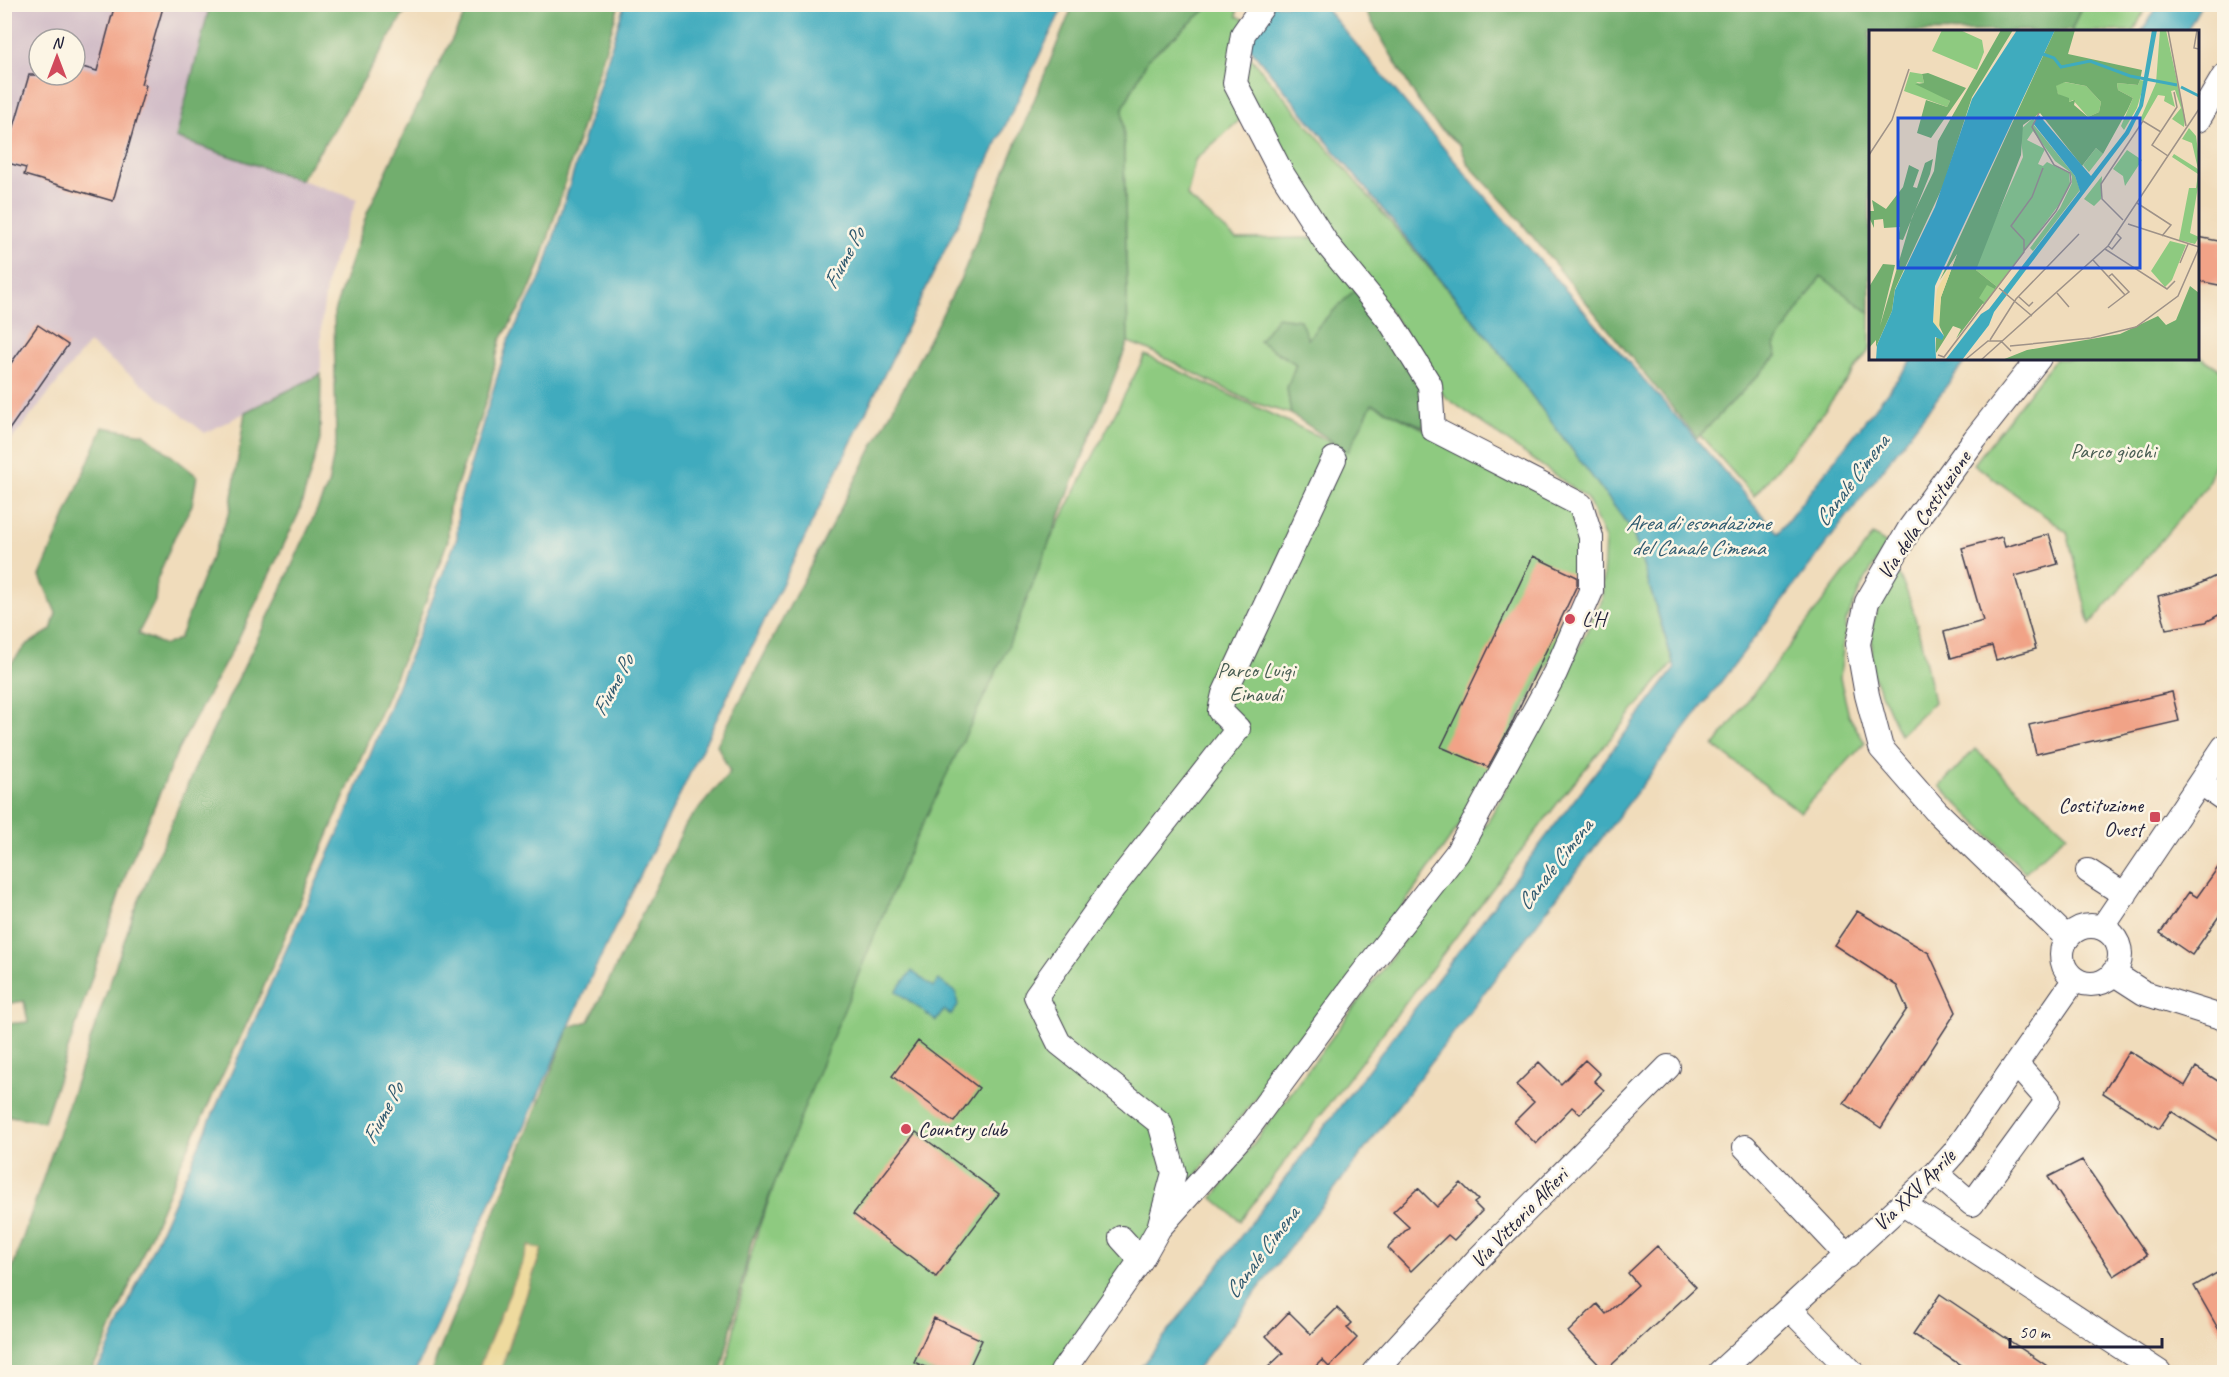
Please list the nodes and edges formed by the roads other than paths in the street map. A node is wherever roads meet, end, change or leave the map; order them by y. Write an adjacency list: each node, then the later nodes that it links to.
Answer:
1 (1264, 4): 21 (street)
2 (2224, 76): 3 (street)
3 (2199, 118)
4 (2037, 360): 12 (street, Via della Costituzione)
5 (1334, 459): 21 (street)
6 (2224, 747): 7 (street)
7 (2200, 783): 8 (street); 10 (street)
8 (2224, 799)
9 (2088, 871): 10 (street)
10 (2125, 895): 11 (street)
11 (2102, 928): 12 (street); 13 (street)
12 (2067, 938): 14 (street)
13 (2113, 973): 14 (street); 15 (street)
14 (2075, 979): 16 (street, Via XXV Aprile)
15 (2224, 1018)
16 (2016, 1064): 19 (street, Via XXV Aprile); 19 (street)
17 (1668, 1067): 27 (street, Via Vittorio Alfieri)
18 (1745, 1147): 23 (street)
19 (1936, 1173): 20 (street, Via XXV Aprile)
20 (1904, 1204): 23 (street, Via XXV Aprile); 30 (street)
21 (1159, 1228): 24 (street)
22 (1121, 1238): 24 (street)
23 (1848, 1256): 25 (street, Via XXV Aprile)
24 (1141, 1260): 26 (street)
25 (1790, 1309): 28 (street, Via XXV Aprile); 29 (street)
26 (1062, 1372)
27 (1374, 1372)
28 (1720, 1372)
29 (1852, 1372)
30 (2159, 1372)

